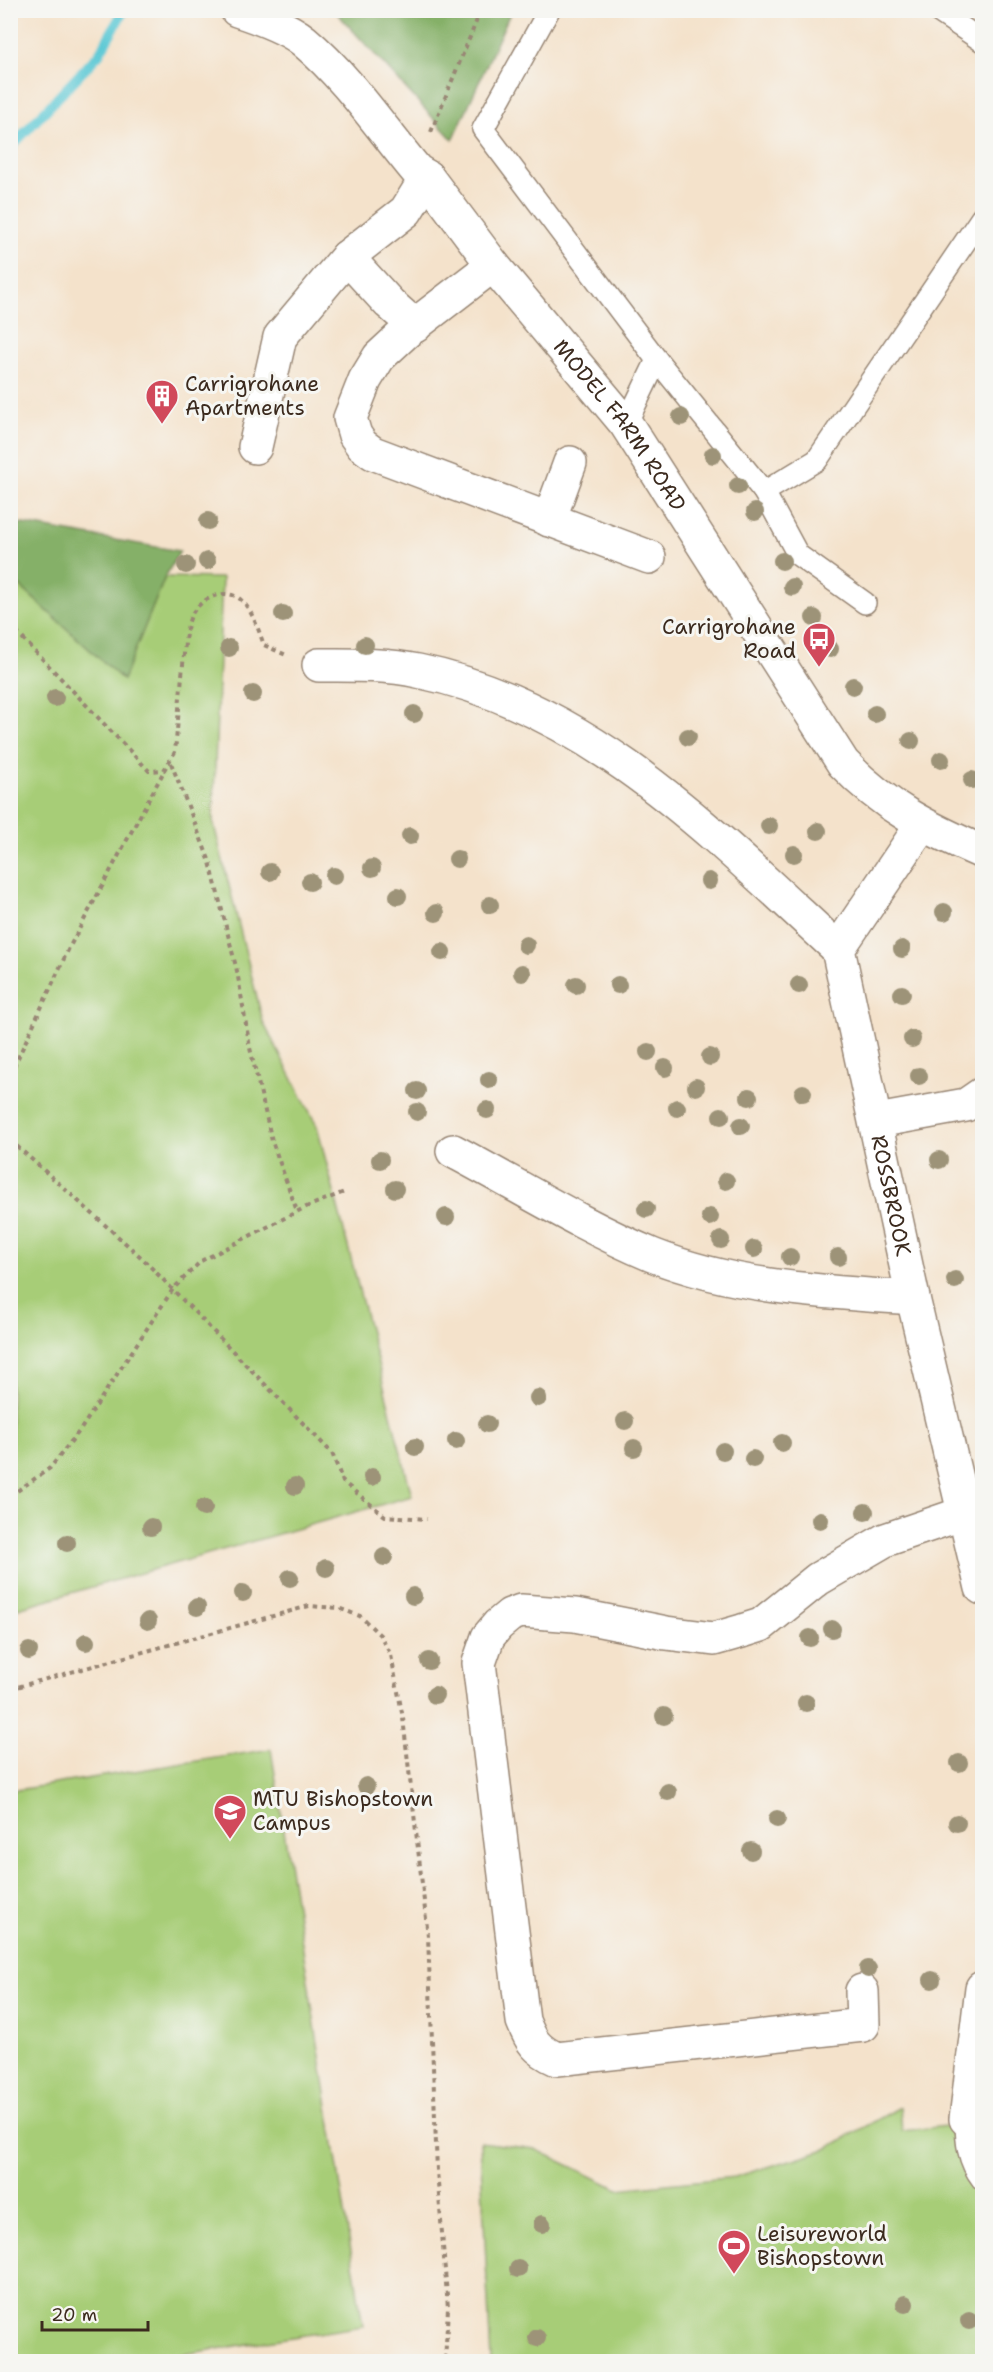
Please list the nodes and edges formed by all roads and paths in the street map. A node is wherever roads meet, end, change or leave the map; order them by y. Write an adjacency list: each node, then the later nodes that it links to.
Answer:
1 (237, 10): 6 (street, MODEL FARM ROAD)
2 (481, 10): 6 (path)
3 (549, 10): 11 (lane)
4 (936, 10): 5 (lane)
5 (982, 41)
6 (422, 174): 8 (street); 9 (street, MODEL FARM ROAD)
7 (982, 217): 15 (lane)
8 (347, 257): 10 (street); 13 (street)
9 (493, 265): 10 (street); 12 (street, MODEL FARM ROAD)
10 (415, 326): 16 (street)
11 (657, 360): 12 (lane); 15 (lane)
12 (626, 424): 23 (street, MODEL FARM ROAD)
13 (255, 447)
14 (570, 463): 16 (street)
15 (764, 492): 18 (lane)
16 (549, 520): 17 (street)
17 (649, 557)
18 (865, 603)
19 (10, 625): 22 (path)
20 (319, 665): 21 (path); 25 (street)
21 (170, 762): 22 (path); 32 (path)
22 (164, 770): 26 (path)
23 (922, 825): 24 (street, MODEL FARM ROAD); 25 (street)
24 (982, 852)
25 (838, 949): 28 (street, ROSSBROOK)
26 (10, 1075)
27 (982, 1094): 28 (street)
28 (877, 1121): 34 (street, ROSSBROOK)
29 (10, 1140): 33 (path)
30 (453, 1151): 34 (street)
31 (347, 1191): 32 (path)
32 (297, 1211): 33 (path)
33 (172, 1289): 35 (path); 37 (path)
34 (913, 1298): 36 (street, ROSSBROOK)
35 (10, 1496)
36 (973, 1510): 38 (street, ROSSBROOK); 41 (street)
37 (427, 1519)
38 (982, 1588)
39 (10, 1689): 44 (path)
40 (982, 1988): 42 (street)
41 (862, 1991)
42 (966, 2119): 43 (lane)
43 (982, 2179)
44 (445, 2361)

